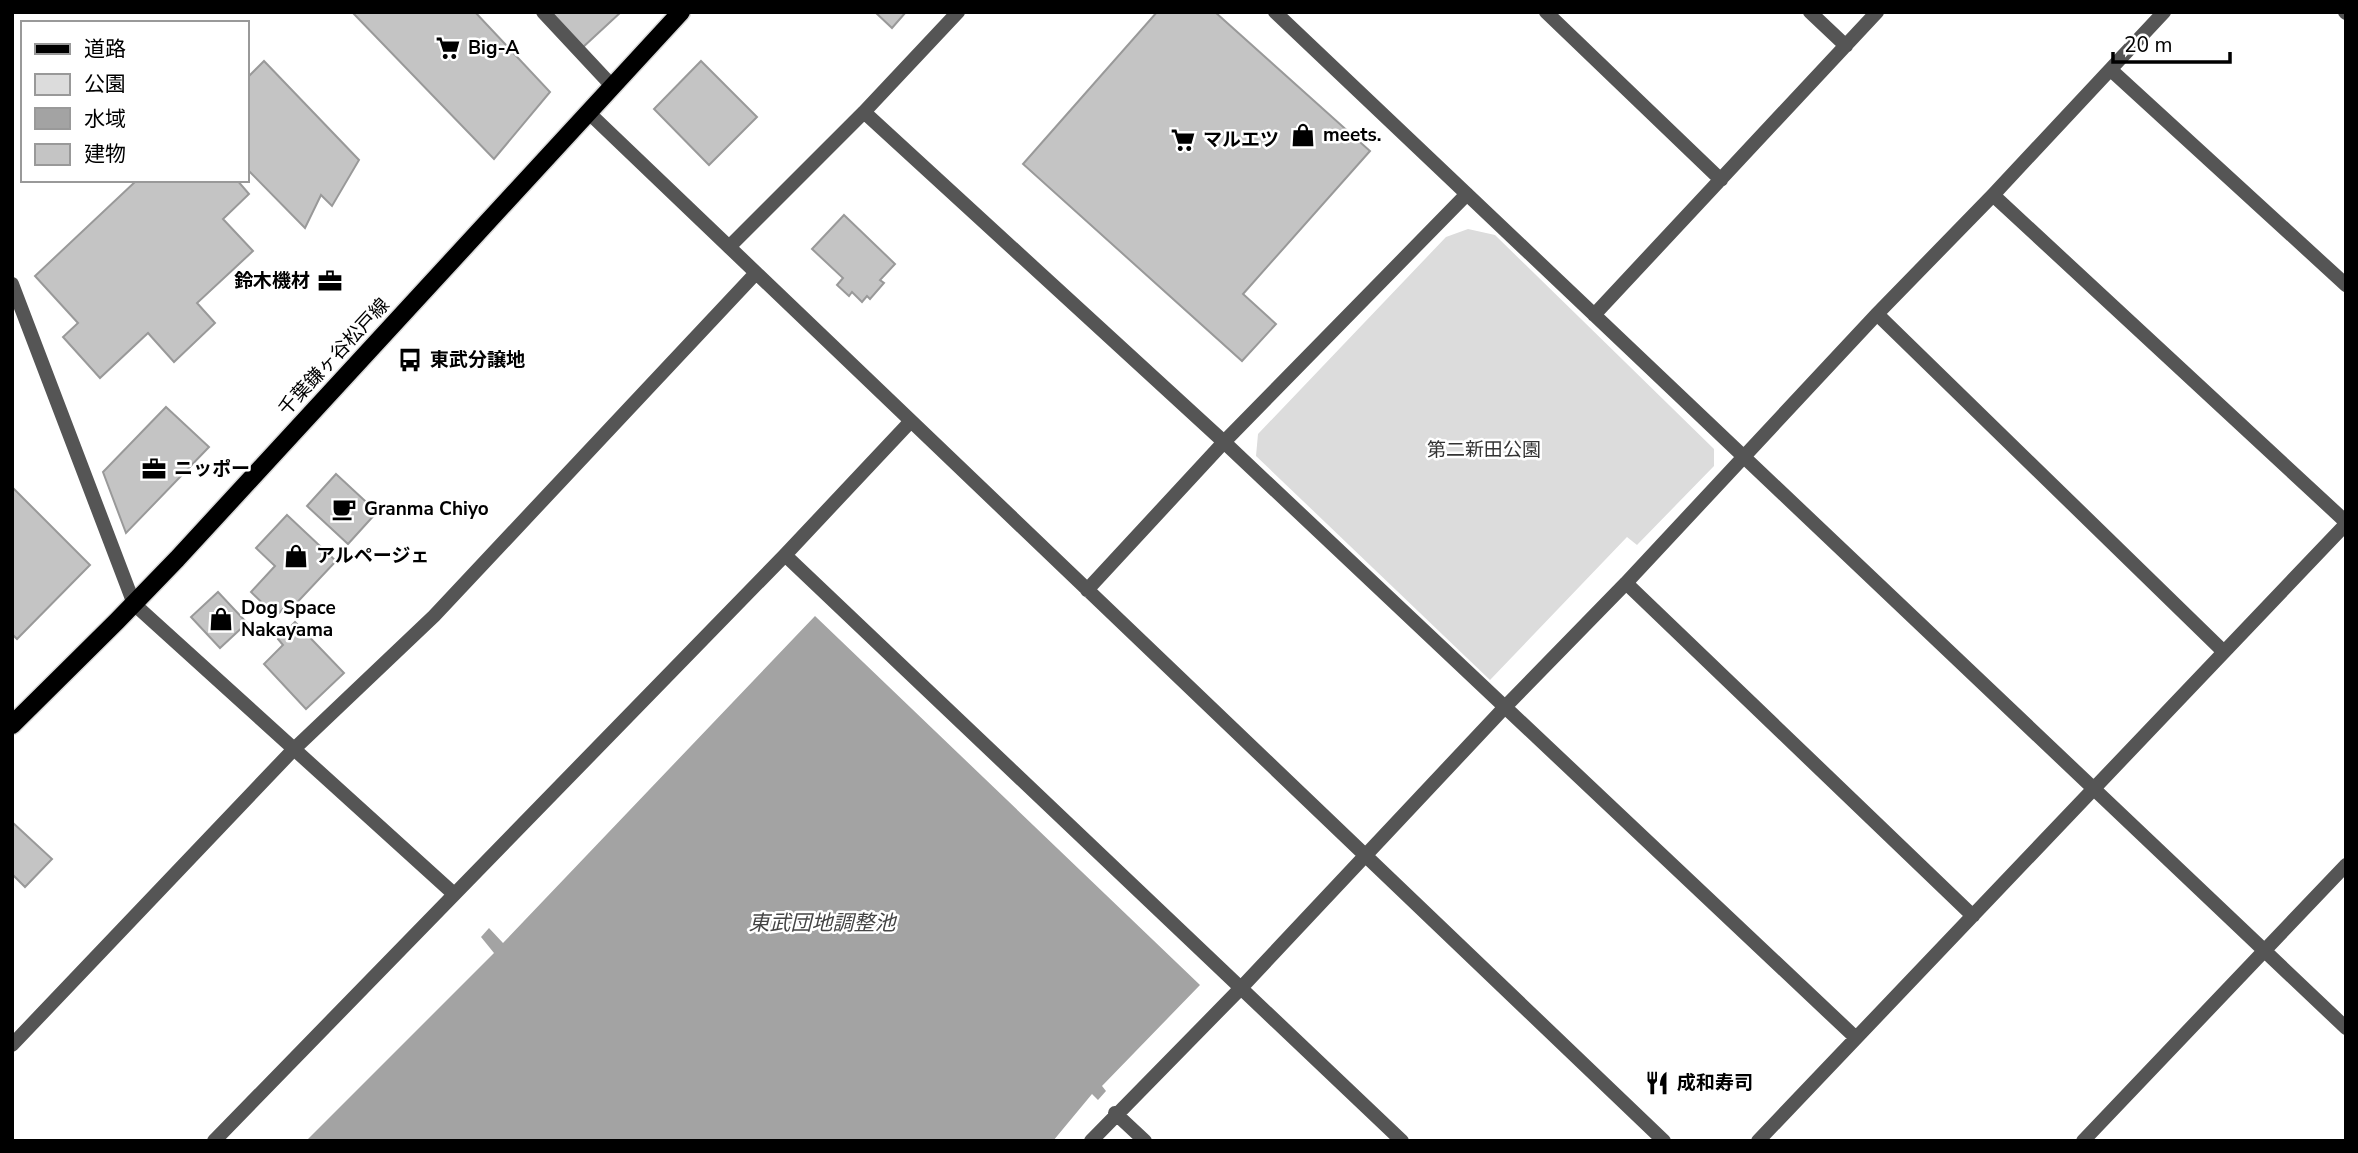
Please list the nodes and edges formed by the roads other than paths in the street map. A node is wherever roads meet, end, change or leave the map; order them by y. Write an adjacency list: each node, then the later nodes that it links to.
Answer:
1 (543, 12): 11 (street)
2 (681, 12): 11 (main road, 千葉鎌ヶ谷松戸線)
3 (958, 12): 12 (street)
4 (1275, 12): 15 (street)
5 (1546, 12): 14 (street)
6 (1810, 12): 9 (street)
7 (1877, 12): 9 (street)
8 (2164, 12): 10 (street)
9 (1846, 46): 14 (street)
10 (2111, 70): 16 (street); 19 (street)
11 (612, 88): 13 (main road, 千葉鎌ヶ谷松戸線)
12 (863, 112): 17 (street); 24 (street)
13 (589, 113): 17 (street); 30 (main road, 千葉鎌ヶ谷松戸線)
14 (1721, 180): 22 (street)
15 (1466, 194): 22 (street); 24 (street)
16 (1993, 195): 21 (street); 26 (street)
17 (729, 247): 18 (street)
18 (756, 273): 23 (street); 34 (street)
19 (2346, 285)
20 (13, 293): 30 (street)
21 (1877, 314): 25 (street); 31 (street)
22 (1594, 315): 25 (street)
23 (911, 421): 27 (street); 29 (street)
24 (1224, 443): 29 (street); 32 (street)
25 (1743, 456): 28 (street); 35 (street)
26 (2346, 523): 31 (street)
27 (785, 555): 38 (street); 41 (street)
28 (1626, 583): 32 (street); 39 (street)
29 (1087, 590): 36 (street)
30 (134, 604): 33 (main road, 千葉鎌ヶ谷松戸線); 34 (street)
31 (2224, 652): 35 (street)
32 (1504, 708): 36 (street); 43 (street)
33 (12, 725)
34 (293, 750): 38 (street); 44 (street)
35 (2094, 789): 39 (street); 40 (street)
36 (1365, 855): 41 (street); 50 (street)
37 (2346, 865): 40 (street)
38 (454, 894): 46 (street)
39 (1973, 916): 43 (street)
40 (2265, 951): 42 (street); 52 (street)
41 (1240, 989): 45 (street); 49 (street)
42 (2346, 1028)
43 (1856, 1038): 51 (street)
44 (12, 1045)
45 (1115, 1113): 47 (street); 48 (street)
46 (214, 1141)
47 (1091, 1141)
48 (1145, 1141)
49 (1402, 1141)
50 (1664, 1141)
51 (1758, 1141)
52 (2083, 1141)

